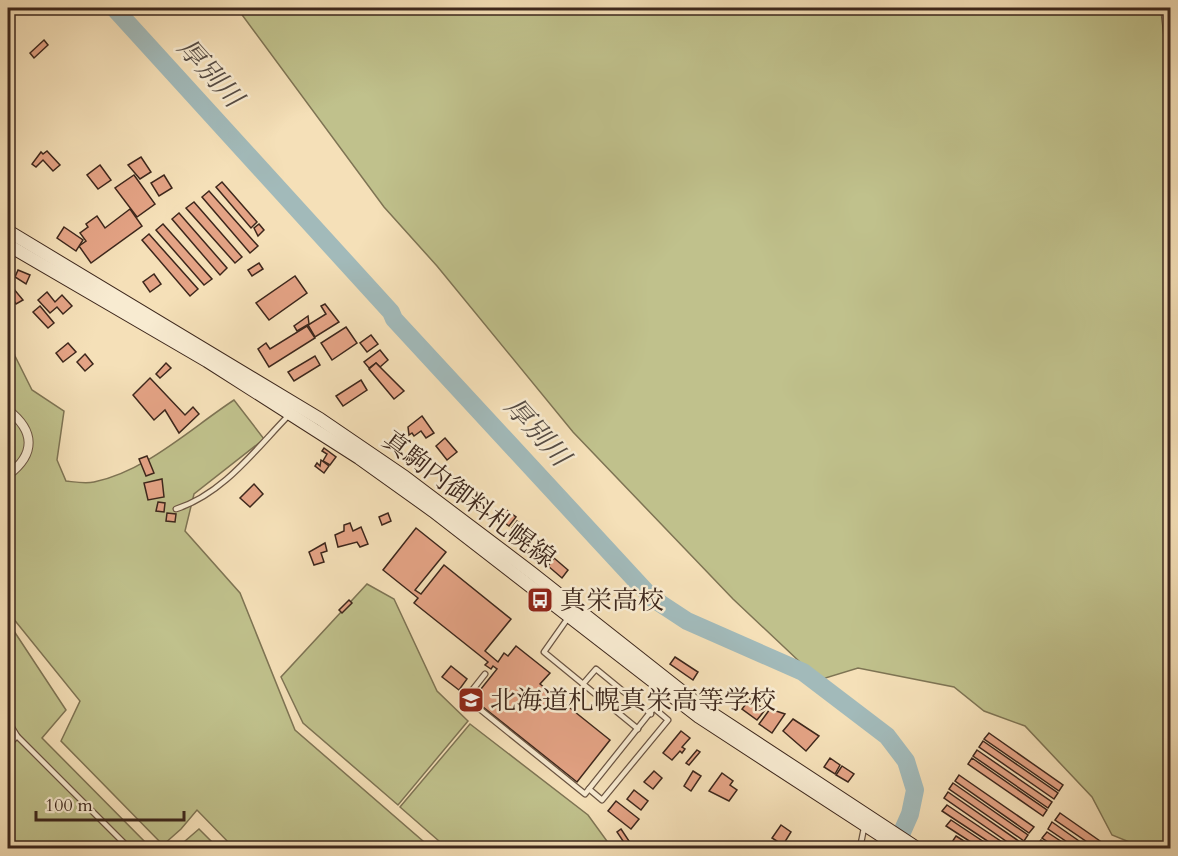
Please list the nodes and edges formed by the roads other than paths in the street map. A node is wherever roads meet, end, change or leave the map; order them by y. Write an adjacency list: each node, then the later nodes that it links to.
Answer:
1 (1165, 8): 2 (street)
2 (1170, 52)
3 (1170, 173): 5 (street)
4 (8, 231): 7 (main road, 真駒内御料札幌線)
5 (1170, 239)
6 (8, 245): 7 (main road, 真駒内御料札幌線)
7 (295, 409): 10 (lane); 11 (main road, 真駒内御料札幌線); 22 (main road, 真駒内御料札幌線)
8 (8, 410): 9 (street)
9 (8, 475)
10 (176, 509)
11 (569, 616): 13 (lane); 14 (main road, 真駒内御料札幌線)
12 (485, 674): 21 (lane)
13 (584, 684): 16 (lane); 18 (lane)
14 (667, 692): 15 (lane); 22 (main road, 真駒内御料札幌線)
15 (655, 709): 16 (lane); 21 (lane)
16 (651, 714): 18 (lane)
17 (8, 721): 19 (lane)
18 (638, 729): 21 (lane)
19 (17, 736): 20 (lane); 24 (lane)
20 (8, 745)
21 (589, 789)
22 (873, 827): 23 (main road, 真駒内御料札幌線); 25 (lane); 26 (main road, 真駒内御料札幌線)
23 (916, 848)
24 (129, 849)
25 (860, 849)
26 (900, 849)

